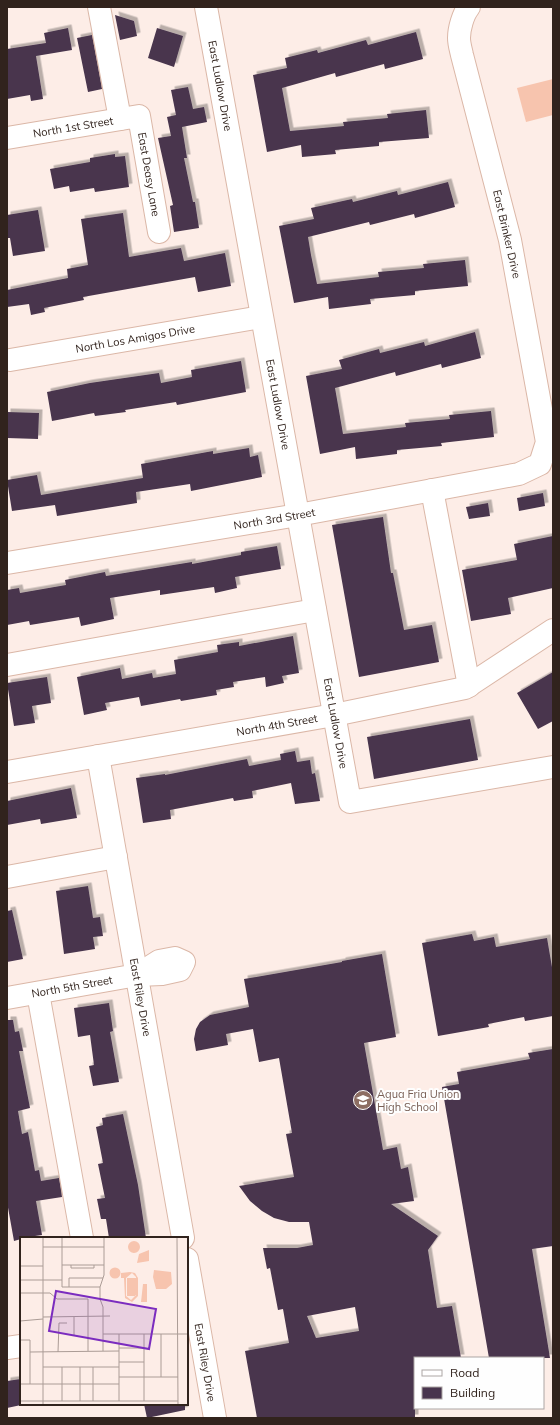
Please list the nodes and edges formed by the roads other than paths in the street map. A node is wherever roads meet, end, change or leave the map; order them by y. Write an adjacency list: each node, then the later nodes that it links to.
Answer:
1 (100, 7): 4 (street, East Deasy Lane)
2 (206, 7): 7 (street, East Ludlow Drive)
3 (469, 7): 9 (street, East Brinker Drive)
4 (130, 118): 5 (street, North 1st Street); 6 (street, East Deasy Lane)
5 (7, 138)
6 (159, 232)
7 (261, 317): 8 (street, North Los Amigos Drive); 11 (street, East Ludlow Drive)
8 (10, 360)
9 (545, 461): 10 (street, North 3rd Street)
10 (432, 490): 11 (street, North 3rd Street); 16 (street)
11 (298, 515): 12 (street, North 3rd Street); 13 (street, East Ludlow Drive)
12 (7, 563)
13 (315, 610): 15 (street); 17 (street, East Ludlow Drive)
14 (553, 630): 16 (street, North 4th Street)
15 (7, 665)
16 (469, 686): 17 (street, North 4th Street)
17 (334, 715): 18 (street, North 4th Street); 19 (street, East Ludlow Drive)
18 (98, 756): 20 (street, North 4th Street); 21 (street, East Riley Drive)
19 (553, 766)
20 (7, 772)
21 (116, 857): 22 (street); 23 (street, East Riley Drive)
22 (7, 877)
23 (137, 975): 24 (street, North 5th Street); 27 (street, East Riley Drive)
24 (38, 993): 25 (street, North 5th Street); 26 (street)
25 (7, 998)
26 (82, 1237)
27 (183, 1237)
28 (188, 1270): 29 (street, East Riley Drive)
29 (192, 1315): 32 (street, East Riley Drive)
30 (20, 1346): 31 (street)
31 (7, 1348)
32 (215, 1418)

